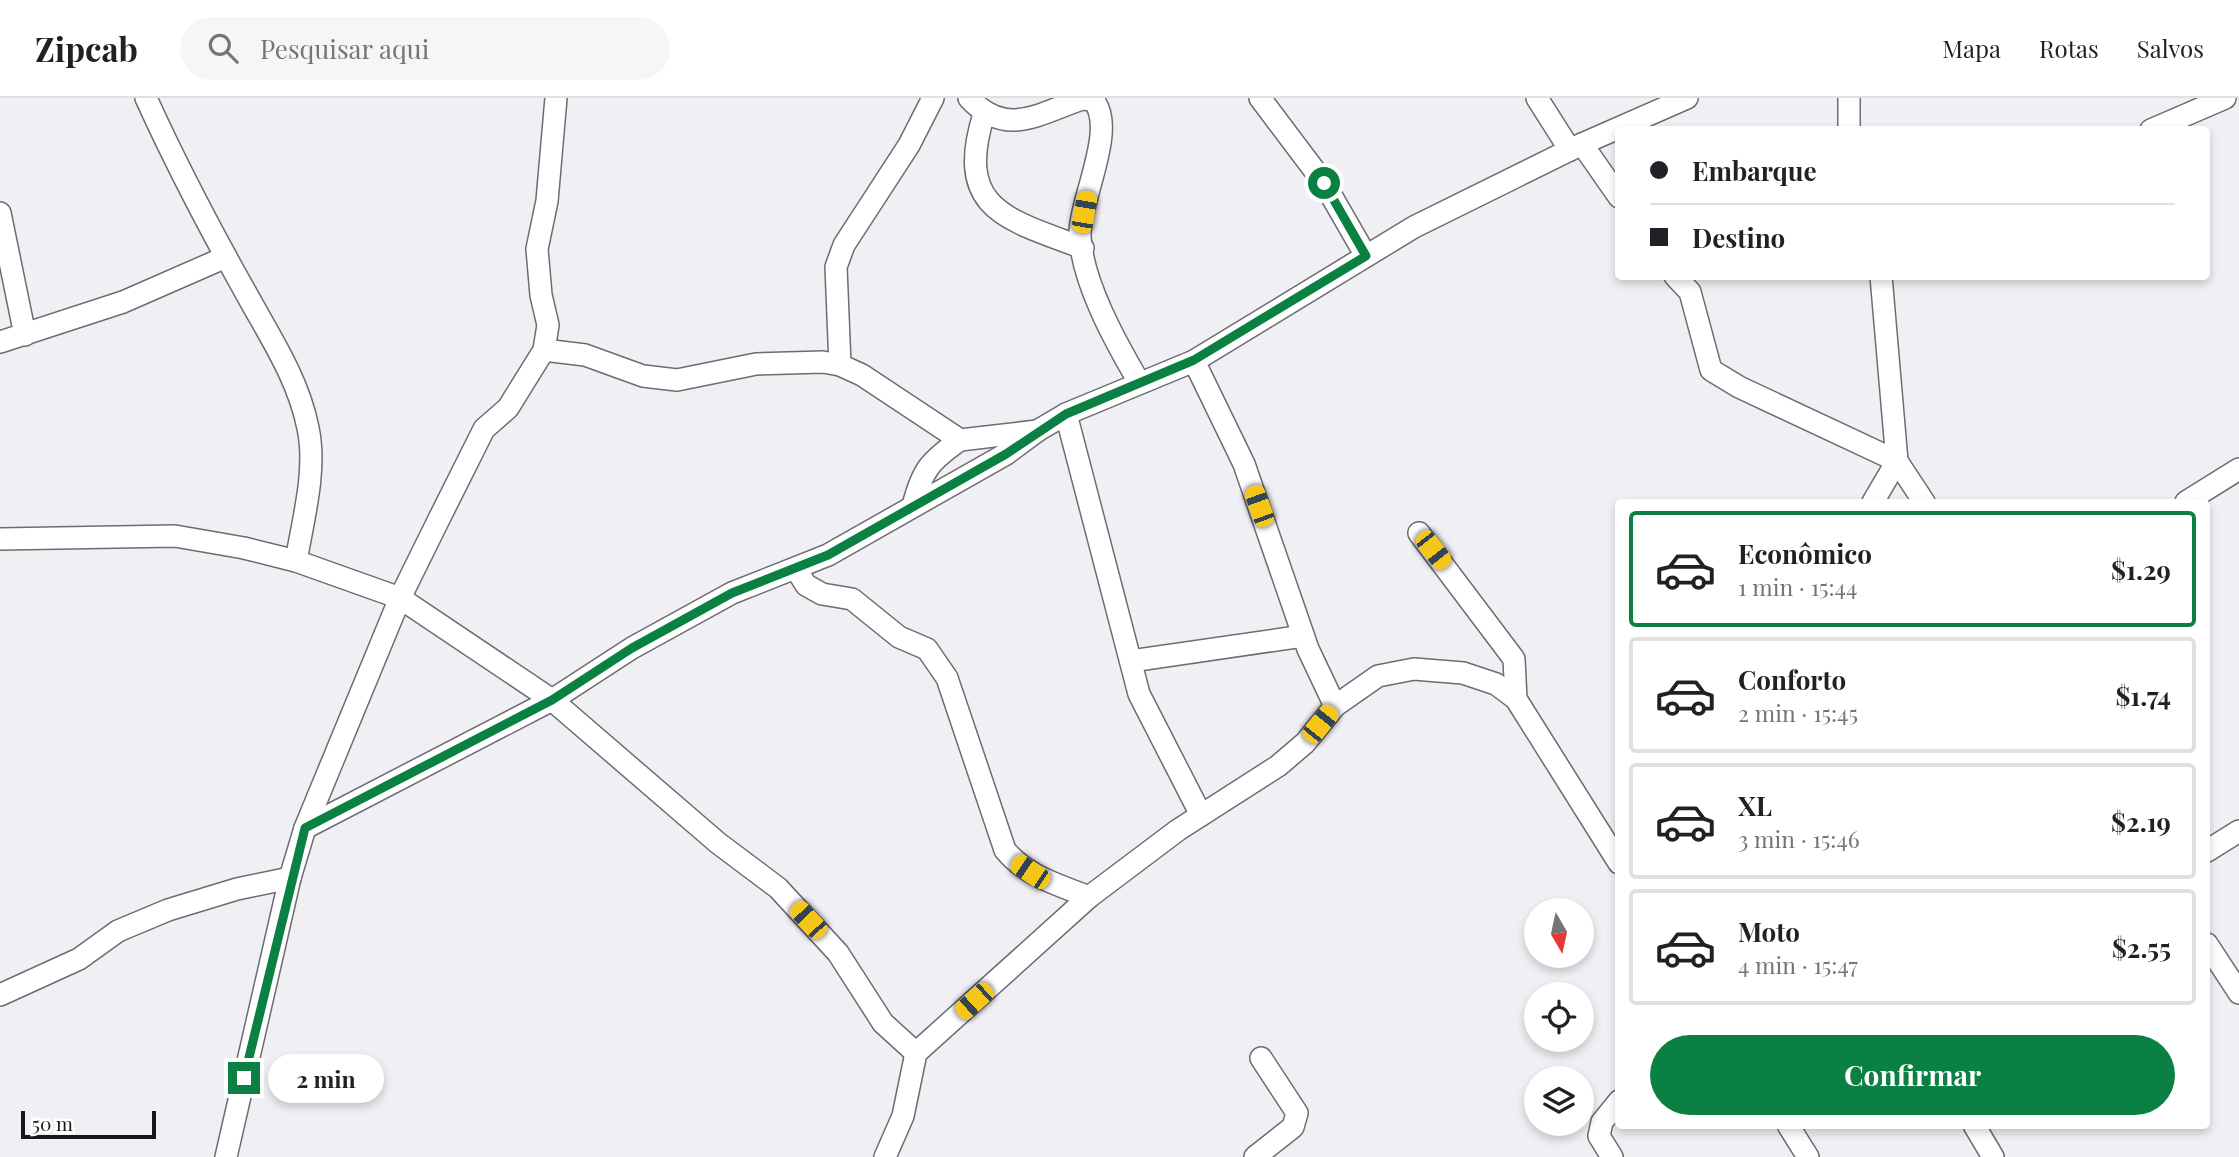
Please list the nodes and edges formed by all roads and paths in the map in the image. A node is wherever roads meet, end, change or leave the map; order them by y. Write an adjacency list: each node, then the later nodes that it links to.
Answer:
1 (146, 98): 20 (street)
2 (556, 98): 25 (street)
3 (933, 98): 27 (street)
4 (969, 98): 10 (street)
5 (1260, 98): 19 (street)
6 (1537, 98): 15 (street)
7 (1687, 98): 11 (street)
8 (1849, 98): 12 (street)
9 (2225, 98): 13 (street)
10 (984, 114): 18 (street); 18 (street)
11 (1624, 126)
12 (1849, 126)
13 (2160, 126)
14 (1615, 130): 15 (street)
15 (1576, 147): 16 (street); 19 (street)
16 (1615, 192)
17 (0, 213): 23 (street)
18 (1083, 248): 28 (street)
19 (1366, 256): 26 (street)
20 (226, 257): 23 (street); 40 (street)
21 (1679, 280): 32 (street)
22 (1881, 280): 32 (street)
23 (25, 335): 24 (street)
24 (0, 342)
25 (544, 350): 27 (street); 42 (street)
26 (1194, 360): 28 (street); 43 (street)
27 (840, 365): 31 (street)
28 (1139, 382): 29 (street)
29 (1066, 414): 30 (street); 44 (street)
30 (1037, 431): 31 (street); 37 (street)
31 (960, 440): 37 (street)
32 (1897, 461): 34 (street); 35 (street)
33 (2239, 469): 36 (street)
34 (1875, 499)
35 (1922, 499)
36 (2191, 499)
37 (914, 506): 41 (street)
38 (1419, 533): 45 (street)
39 (0, 539): 40 (street)
40 (296, 561): 42 (street)
41 (796, 569): 46 (street); 54 (street)
42 (400, 598): 46 (street); 49 (street)
43 (1303, 636): 44 (street); 47 (street)
44 (1131, 661): 48 (street)
45 (1517, 698): 47 (street); 52 (street)
46 (552, 700): 49 (street); 58 (street)
47 (1335, 706): 48 (street)
48 (1201, 815): 54 (street)
49 (305, 828): 53 (street)
50 (2239, 831): 51 (street)
51 (2210, 849)
52 (1615, 857)
53 (290, 878): 57 (street); 63 (street)
54 (1089, 897): 58 (street)
55 (2210, 949): 56 (street)
56 (2239, 993)
57 (0, 995)
58 (916, 1053): 64 (street)
59 (1261, 1058): 65 (street)
60 (1615, 1106): 66 (street)
61 (1790, 1129): 67 (street)
62 (1976, 1129): 68 (street)
63 (226, 1157)
64 (885, 1157)
65 (1255, 1157)
66 (1612, 1157)
67 (1808, 1157)
68 (1993, 1157)

